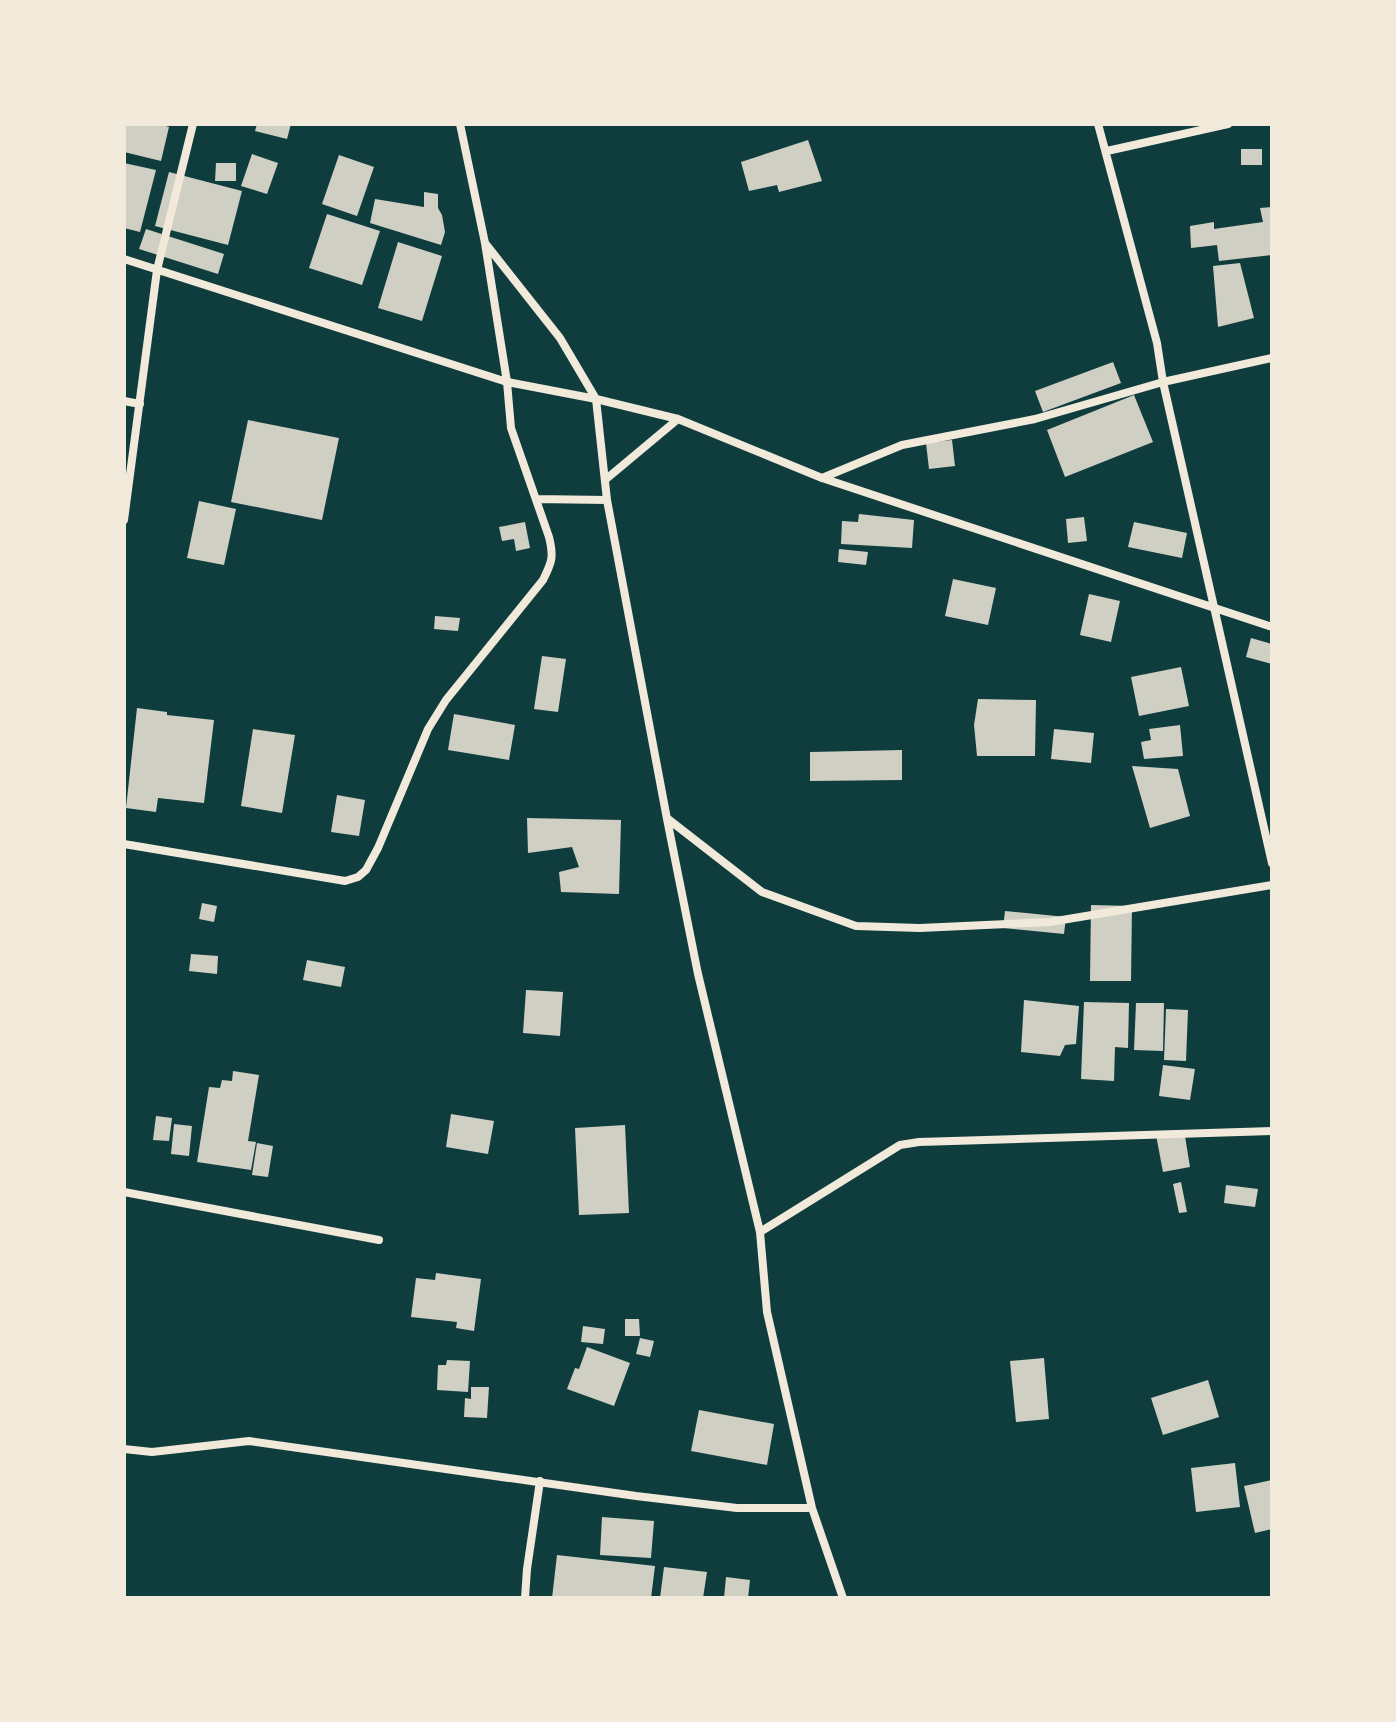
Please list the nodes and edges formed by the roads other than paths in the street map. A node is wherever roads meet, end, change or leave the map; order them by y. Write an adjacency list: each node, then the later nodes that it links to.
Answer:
1 (193, 124): 8 (street)
2 (460, 124): 6 (street)
3 (1098, 124): 5 (street)
4 (1228, 124): 5 (street)
5 (1107, 151): 11 (street)
6 (485, 243): 10 (street); 12 (street)
7 (124, 259): 8 (street)
8 (157, 270): 10 (street); 14 (street)
9 (1272, 358): 11 (street)
10 (507, 382): 12 (street); 18 (street)
11 (1163, 382): 16 (street); 21 (street)
12 (596, 399): 15 (street); 17 (street)
13 (124, 401): 14 (street)
14 (140, 404): 20 (street)
15 (678, 419): 16 (street); 17 (street)
16 (822, 478): 21 (street)
17 (605, 480): 19 (street)
18 (536, 499): 19 (street); 24 (street)
19 (607, 500): 23 (street)
20 (124, 520)
21 (1213, 608): 22 (street); 25 (street)
22 (1272, 627)
23 (667, 819): 26 (street); 29 (street)
24 (124, 844)
25 (1272, 863)
26 (1272, 885)
27 (1272, 1131): 29 (street)
28 (124, 1192): 30 (street)
29 (760, 1232): 33 (street)
30 (379, 1240)
31 (124, 1449): 32 (street)
32 (540, 1481): 33 (street); 34 (street)
33 (812, 1508): 35 (street)
34 (525, 1598)
35 (843, 1598)

